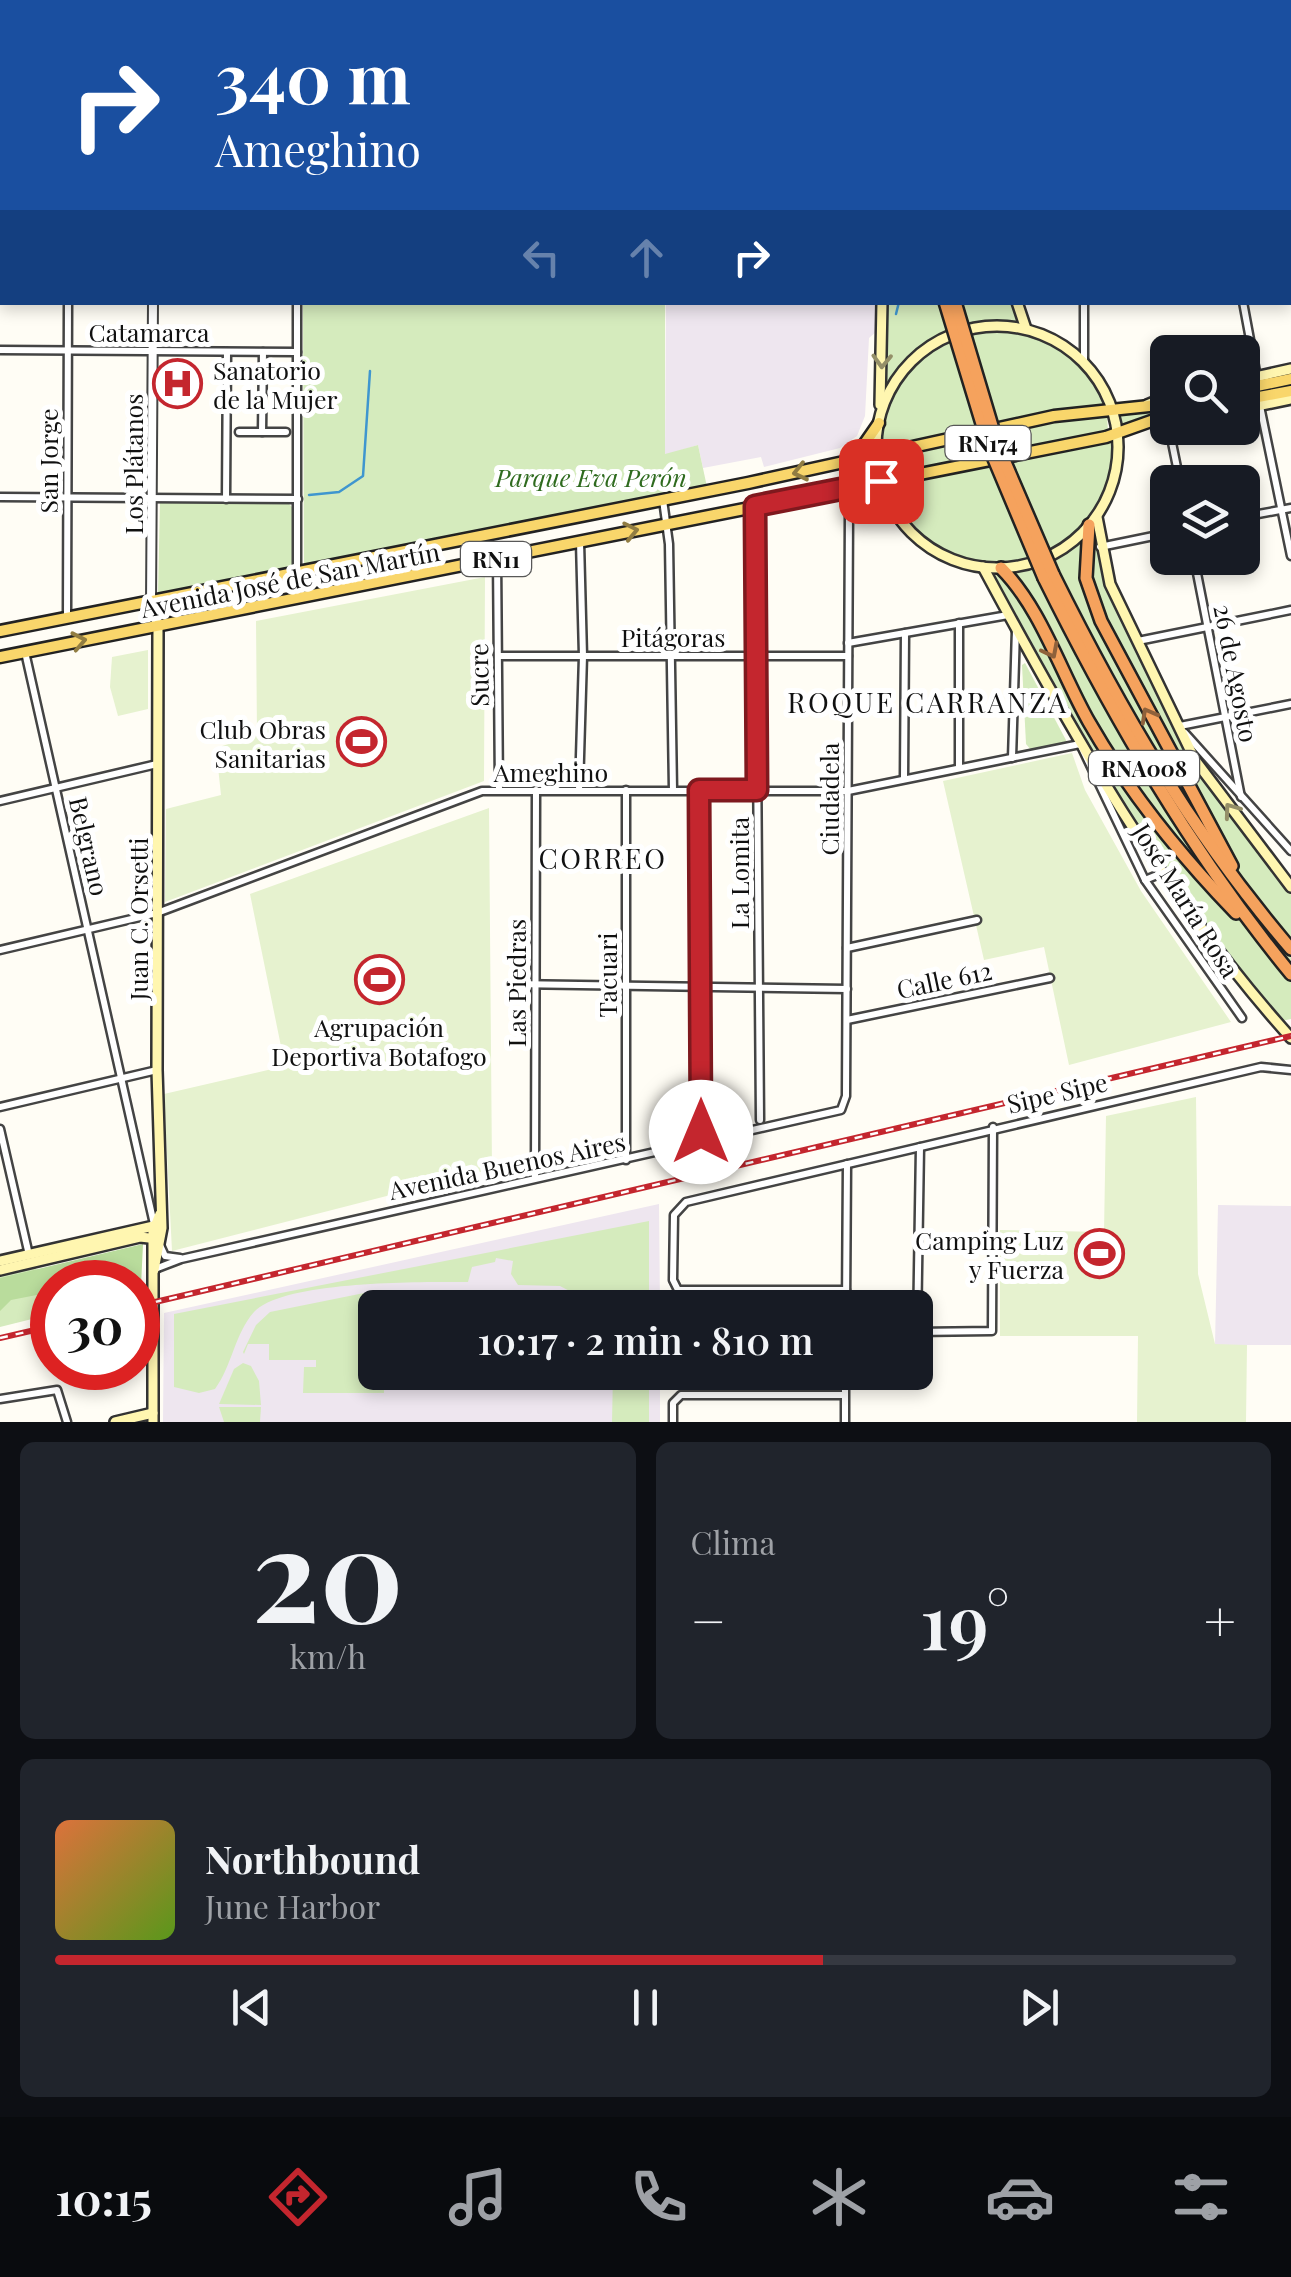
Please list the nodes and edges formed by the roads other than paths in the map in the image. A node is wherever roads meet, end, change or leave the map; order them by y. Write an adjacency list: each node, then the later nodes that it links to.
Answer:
1 (68, 305): 13 (street, San Jorge)
2 (153, 305): 14 (street, Los Plátanos)
3 (298, 305): 17 (street)
4 (882, 305): 31 (main road, one-way to 31)
5 (946, 305): 62 (highway, RN174, bridge)
6 (956, 305): 62 (highway, RN174, bridge)
7 (1018, 305): 10 (main road)
8 (1084, 305): 18 (street)
9 (1244, 305): 11 (street)
10 (1026, 330): 18 (main road); 31 (main road)
11 (1249, 335)
12 (0, 350): 13 (street, Catamarca)
13 (68, 351): 14 (street, Catamarca); 42 (street, San Jorge)
14 (153, 352): 15 (street, Catamarca); 43 (street, Los Plátanos)
15 (227, 352): 16 (street, Catamarca); 44 (street)
16 (263, 352): 17 (street, Catamarca); 34 (street)
17 (297, 352): 45 (street)
18 (1084, 363): 30 (main road)
19 (1291, 369): 20 (main road)
20 (1260, 376)
21 (1291, 379): 22 (main road)
22 (1260, 385)
23 (1291, 390): 24 (main road)
24 (1260, 396)
25 (1291, 399): 29 (main road)
26 (1150, 404): 27 (main road)
27 (1147, 405): 28 (main road); 30 (main road)
28 (1150, 405)
29 (1260, 405): 49 (street)
30 (1111, 407): 36 (main road); 37 (main road, RN11)
31 (879, 421): 37 (main road); 38 (main road)
32 (1148, 422): 36 (main road)
33 (239, 432): 34 (street)
34 (262, 432): 35 (street)
35 (286, 432)
36 (1117, 434): 39 (main road, RN11); 51 (main road)
37 (876, 456): 38 (main road, Avenida José de San Martín / RN11); 39 (main road)
38 (853, 460): 46 (main road, Avenida José de San Martín / RN11, one-way to 46)
39 (881, 481): 40 (main road, Avenida José de San Martín / RN11); 58 (main road)
40 (844, 488): 47 (main road, Avenida José de San Martín / RN11); 74 (street, Ciudadela)
41 (0, 498): 42 (street)
42 (67, 498): 43 (street); 66 (street, San Jorge)
43 (152, 499): 44 (street); 63 (street, Los Plátanos)
44 (226, 499): 45 (street)
45 (298, 500): 60 (street)
46 (663, 500): 52 (street); 60 (main road, Avenida José de San Martín / RN11)
47 (755, 506): 52 (main road, Avenida José de San Martín / RN11); 79 (street, La Lomita)
48 (1291, 508): 49 (street)
49 (1282, 510): 50 (street); 56 (street)
50 (1260, 514)
51 (1093, 520): 55 (main road); 59 (main road); 107 (highway, one-way to 51)
52 (666, 522): 54 (main road, Avenida José de San Martín / RN11, one-way to 52); 78 (street)
53 (1150, 537): 55 (street)
54 (580, 542): 57 (main road, Avenida José de San Martín / RN11); 77 (street)
55 (1099, 547): 73 (main road)
56 (1291, 556)
57 (497, 558): 68 (main road, Avenida José de San Martín / RN11); 76 (street, Sucre)
58 (983, 567): 59 (main road); 65 (main road)
59 (1001, 568): 109 (highway, one-way to 109)
60 (298, 572): 63 (main road, Avenida José de San Martín / RN11)
61 (1197, 575): 69 (street, 26 de Agosto)
62 (1049, 576): 107 (highway, RNA008); 109 (highway, RNA008)
63 (151, 604): 66 (main road, Avenida José de San Martín / RN11); 68 (main road, Los Plátanos)
64 (1291, 610): 69 (street)
65 (1008, 614): 67 (street); 70 (main road)
66 (67, 618): 71 (main road, Avenida José de San Martín / RN11)
67 (959, 624): 72 (street); 88 (street)
68 (158, 626): 75 (main road, Avenida José de San Martín / RN11, one-way to 68); 87 (main road, Juan C. Orsetti)
69 (1208, 627): 73 (street); 83 (street, 26 de Agosto)
70 (1016, 629): 85 (main road); 86 (street)
71 (0, 631)
72 (905, 633): 74 (street); 89 (street)
73 (1138, 641): 84 (main road)
74 (848, 644): 80 (street, Ciudadela)
75 (25, 652): 81 (main road, Avenida José de San Martín / RN11); 90 (street, Belgrano)
76 (498, 656): 77 (street, Pitágoras); 91 (street, Sucre)
77 (584, 656): 78 (street, Pitágoras); 93 (street)
78 (671, 656): 79 (street, Pitágoras); 95 (street)
79 (756, 656): 80 (street, Pitágoras); 97 (street, La Lomita)
80 (848, 656): 98 (street, Ciudadela)
81 (0, 657)
82 (1291, 704): 83 (street)
83 (1225, 717): 84 (street); 99 (street, 26 de Agosto)
84 (1181, 727): 99 (street); 104 (main road, one-way to 84)
85 (1080, 744): 86 (street, Ameghino); 102 (main road); 103 (street, José María Rosa)
86 (1012, 758): 88 (street, Ameghino)
87 (158, 764): 90 (street); 105 (main road, Juan C. Orsetti)
88 (959, 768): 89 (street, Ameghino)
89 (904, 779): 98 (street, Ameghino)
90 (56, 788): 100 (street); 108 (street, Belgrano)
91 (499, 790): 92 (street, Ameghino); 105 (street, Ameghino)
92 (536, 790): 93 (street, Ameghino); 116 (street, Las Piedras)
93 (579, 790): 94 (street, Ameghino)
94 (626, 790): 95 (street, Ameghino); 117 (street, Tacuari)
95 (673, 790): 96 (street, Ameghino)
96 (699, 790): 97 (street, Ameghino); 118 (street)
97 (757, 790): 98 (street, Ameghino); 119 (street, La Lomita)
98 (848, 791): 110 (street, Ciudadela)
99 (1241, 797): 101 (street)
100 (0, 801)
101 (1291, 851)
102 (1162, 873): 103 (street); 124 (main road)
103 (1144, 880): 121 (street, José María Rosa)
104 (1291, 887)
105 (157, 913): 108 (street, Ameghino); 126 (main road, Juan C. Orsetti)
106 (977, 920): 110 (street)
107 (1266, 920): 111 (highway, RNA008)
108 (89, 929): 112 (street, Ameghino); 128 (street, Belgrano)
109 (1267, 944): 113 (highway, RNA008)
110 (847, 948): 120 (street, Ciudadela)
111 (1291, 949)
112 (0, 950)
113 (1291, 974)
114 (1050, 978): 123 (street, Calle 612)
115 (512, 984): 116 (street)
116 (536, 985): 117 (street); 138 (street, Las Piedras)
117 (626, 987): 118 (street); 136 (street, Tacuari)
118 (700, 987): 119 (street); 134 (street)
119 (759, 988): 120 (street); 131 (street, La Lomita)
120 (847, 989): 123 (street, Ciudadela)
121 (1242, 1018)
122 (1291, 1019): 124 (main road)
123 (846, 1020): 130 (street, Ciudadela)
124 (1276, 1022): 125 (main road)
125 (1291, 1038)
126 (157, 1070): 128 (street); 139 (main road, Juan C. Orsetti)
127 (1291, 1070): 132 (street, Sipe Sipe)
128 (124, 1078): 129 (street); 139 (street, Belgrano)
129 (0, 1107)
130 (841, 1110): 136 (street, Avenida Buenos Aires)
131 (760, 1120)
132 (993, 1127): 135 (street, Sipe Sipe); 149 (street)
133 (0, 1129): 140 (street)
134 (701, 1132)
135 (920, 1147): 137 (street, Sipe Sipe); 148 (street)
136 (626, 1160): 138 (street, Avenida Buenos Aires)
137 (847, 1164): 146 (street, Sipe Sipe); 147 (street)
138 (535, 1177): 141 (street, Avenida Buenos Aires)
139 (158, 1234): 140 (main road); 141 (street); 142 (main road, Juan C. Orsetti)
140 (30, 1258): 143 (main road); 145 (main road)
141 (182, 1258): 144 (street, Avenida Buenos Aires)
142 (155, 1260)
143 (0, 1261)
144 (160, 1267)
145 (0, 1270)
146 (678, 1290)
147 (846, 1290)
148 (917, 1290)
149 (933, 1332)
150 (153, 1390): 154 (main road, Juan C. Orsetti)
151 (844, 1390): 152 (street)
152 (844, 1395): 157 (street); 158 (street)
153 (0, 1399): 155 (street)
154 (153, 1418): 156 (main road)
155 (67, 1422)
156 (115, 1422)
157 (672, 1422)
158 (845, 1422)

